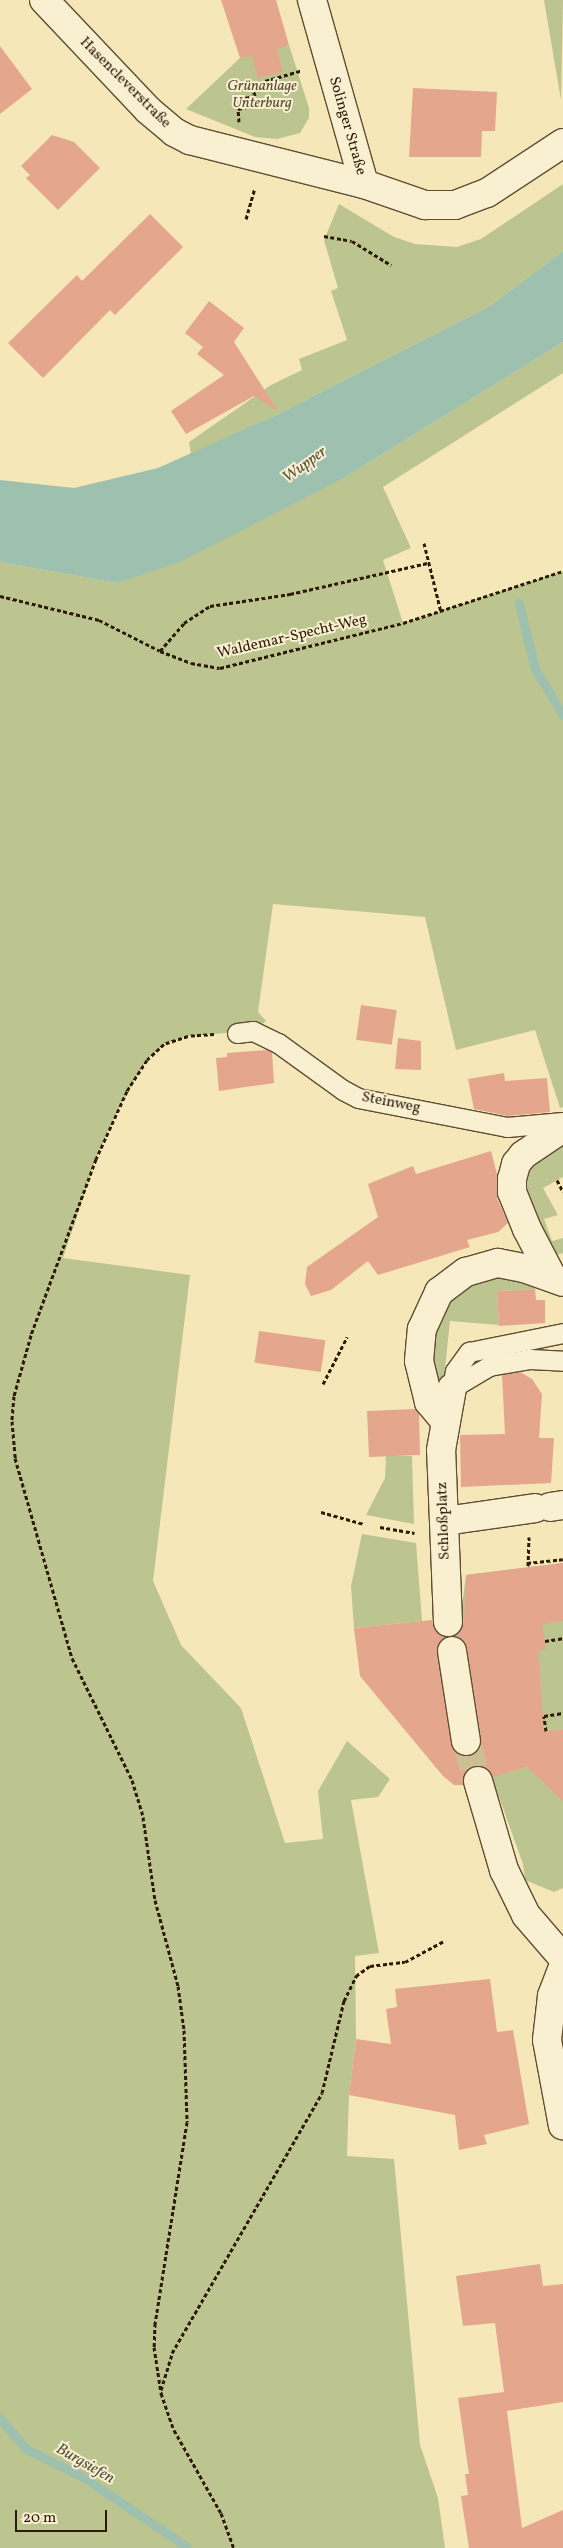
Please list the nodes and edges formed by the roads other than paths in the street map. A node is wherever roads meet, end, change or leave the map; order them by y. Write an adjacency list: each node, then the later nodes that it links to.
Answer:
1 (44, 0): 4 (street, Hasencleverstraße)
2 (312, 0): 4 (street, Solinger Straße)
3 (563, 143): 4 (street, Solinger Straße)
4 (364, 184)
5 (237, 1033): 6 (lane, Steinweg)
6 (563, 1122)
7 (563, 1128): 8 (street)
8 (557, 1279): 12 (street)
9 (563, 1333): 11 (lane, Schloßplatz)
10 (563, 1361): 11 (lane)
11 (452, 1388): 12 (street, Schloßplatz)
12 (445, 1421): 14 (street, Schloßplatz)
13 (549, 1507): 14 (street)
14 (445, 1521): 15 (street, Schloßplatz)
15 (448, 1622)
16 (452, 1651): 17 (street)
17 (466, 1741)
18 (478, 1781): 19 (street)
19 (563, 1958)
20 (563, 1967): 21 (street)
21 (563, 2126)

